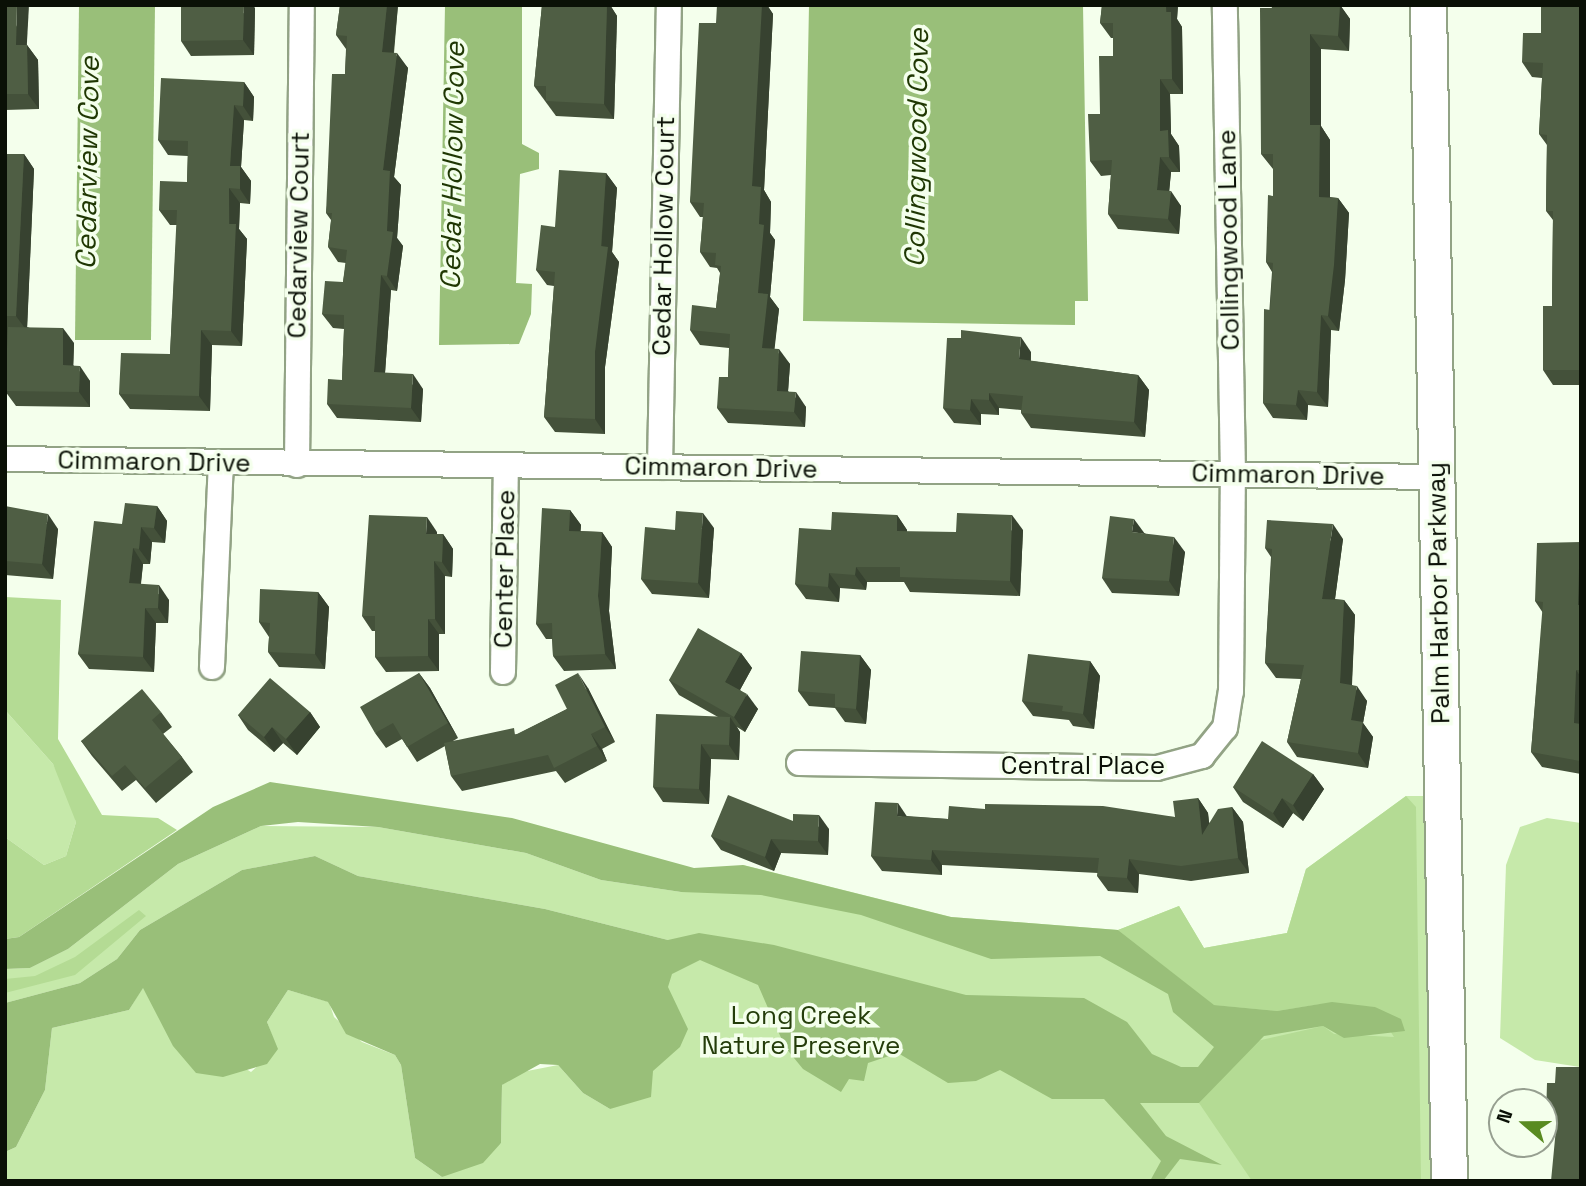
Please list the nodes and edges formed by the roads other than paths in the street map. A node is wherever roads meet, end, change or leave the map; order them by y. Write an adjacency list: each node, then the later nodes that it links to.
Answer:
1 (302, 5): 7 (street, Cedarview Court)
2 (668, 5): 9 (street, Cedar Hollow Court)
3 (1225, 5): 10 (street, Collingwood Lane)
4 (1428, 5): 11 (street, Palm Harbor Parkway)
5 (5, 459): 6 (street, Cimmaron Drive)
6 (221, 462): 7 (street, Cimmaron Drive); 12 (street)
7 (296, 465): 8 (street, Cimmaron Drive)
8 (506, 466): 9 (street, Cimmaron Drive); 13 (street, Center Place)
9 (660, 467): 10 (street, Cimmaron Drive)
10 (1233, 475): 11 (street, Cimmaron Drive); 14 (street, Central Place)
11 (1437, 477): 15 (street, Palm Harbor Parkway)
12 (212, 667)
13 (503, 672)
14 (799, 763)
15 (1449, 1181)

